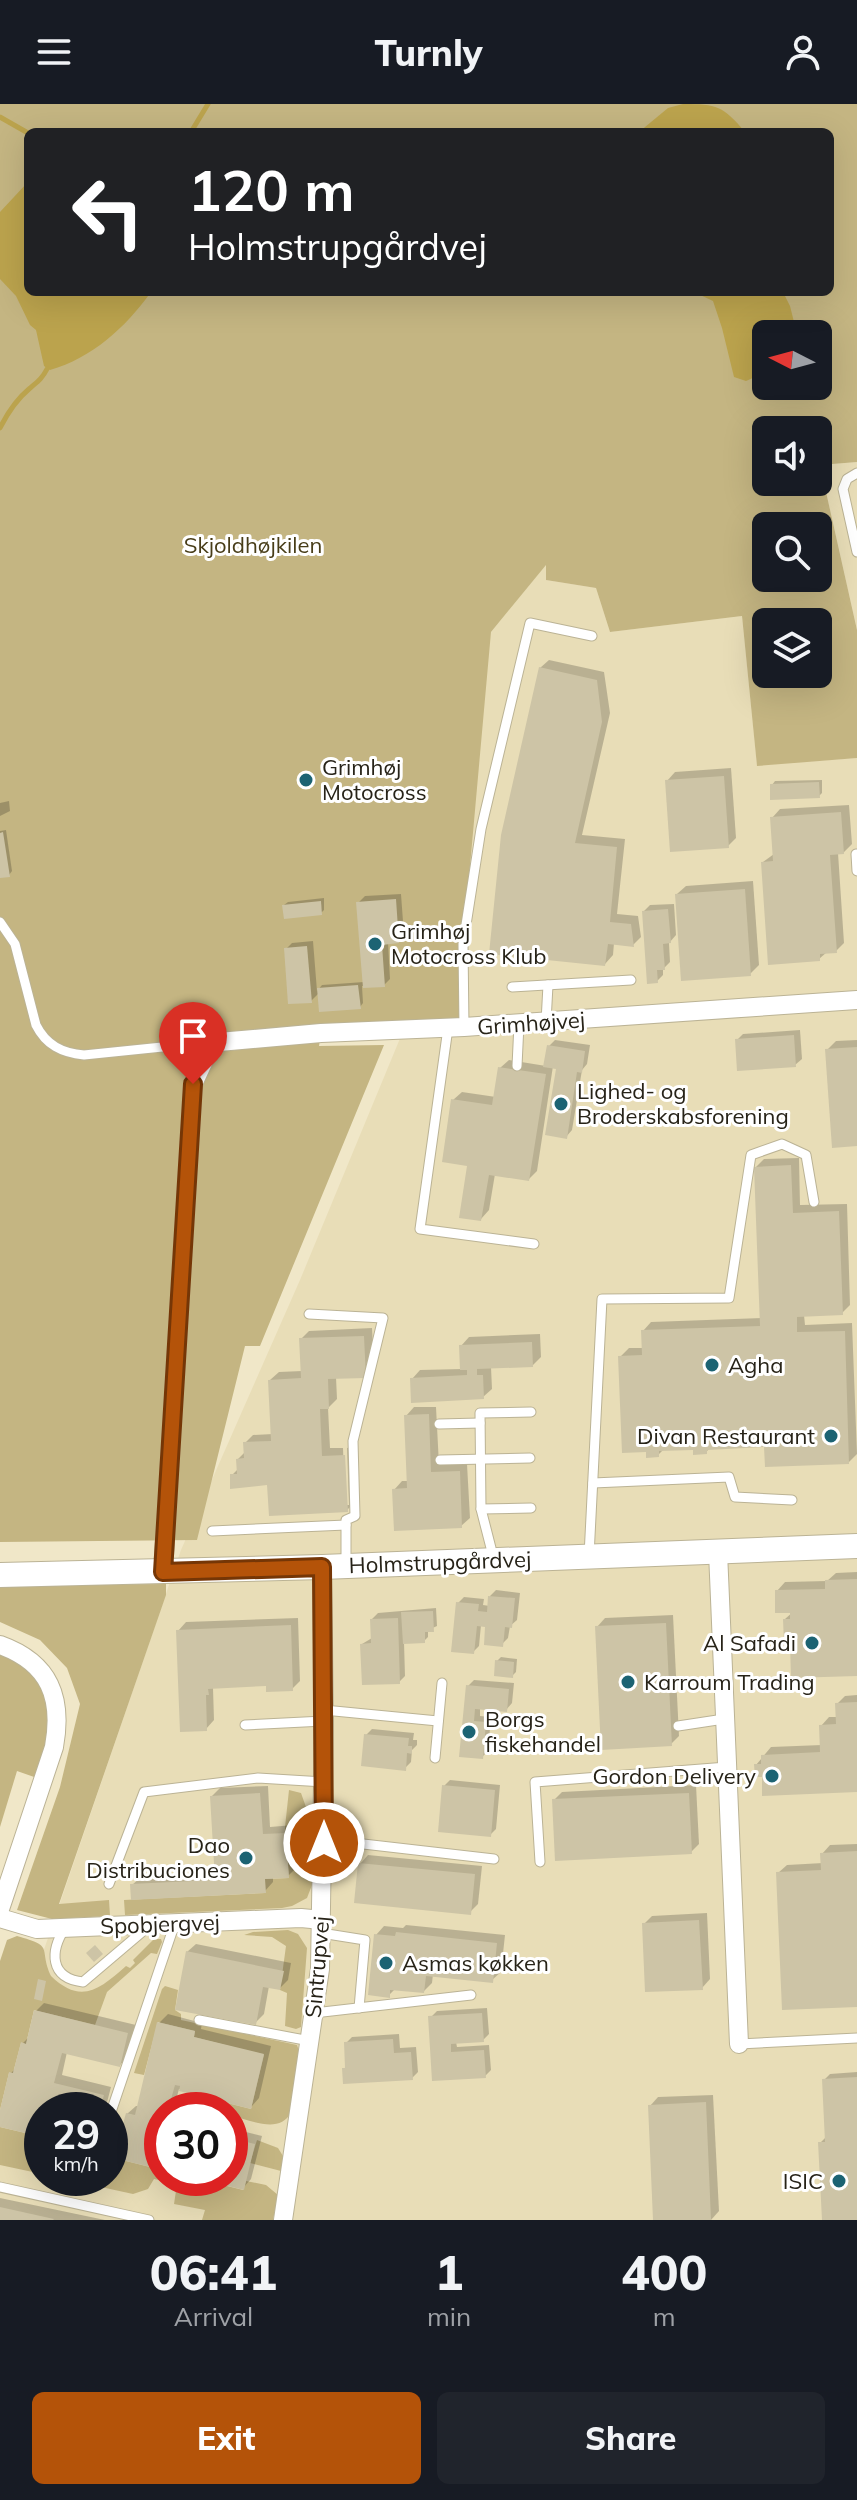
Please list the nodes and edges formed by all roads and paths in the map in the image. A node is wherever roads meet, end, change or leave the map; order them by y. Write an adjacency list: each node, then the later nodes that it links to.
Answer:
1 (857, 473): 2 (lane)
2 (857, 552)
3 (592, 636): 13 (lane)
4 (856, 854): 5 (lane)
5 (857, 871)
6 (0, 922): 14 (lane)
7 (631, 980): 8 (lane)
8 (548, 985): 9 (lane); 11 (lane)
9 (512, 987)
10 (857, 1000): 11 (street, Grimhøjvej)
11 (546, 1022): 12 (street, Grimhøjvej)
12 (519, 1024): 13 (street, Grimhøjvej); 15 (lane)
13 (456, 1028): 14 (street, Grimhøjvej); 17 (lane)
14 (208, 1052): 37 (street)
15 (517, 1066)
16 (814, 1202): 25 (lane)
17 (534, 1244)
18 (309, 1314): 29 (lane)
19 (531, 1412): 20 (lane)
20 (480, 1423): 21 (lane); 23 (lane)
21 (439, 1424)
22 (530, 1458): 23 (lane)
23 (480, 1459): 24 (lane); 28 (lane)
24 (440, 1460)
25 (593, 1483): 26 (lane); 34 (lane)
26 (792, 1500)
27 (531, 1508): 28 (lane)
28 (481, 1509): 35 (lane)
29 (346, 1525): 30 (lane); 33 (lane)
30 (212, 1531)
31 (857, 1546): 32 (street, Holmstrupgårdvej)
32 (718, 1552): 34 (street, Holmstrupgårdvej); 42 (street)
33 (346, 1555)
34 (589, 1556): 35 (street, Holmstrupgårdvej)
35 (490, 1560): 36 (street, Holmstrupgårdvej)
36 (322, 1567): 37 (street, Holmstrupgårdvej); 41 (street, Sintrupvej)
37 (163, 1572): 38 (street, Holmstrupgårdvej)
38 (0, 1575)
39 (0, 1645): 53 (street)
40 (442, 1683): 43 (lane)
41 (324, 1716): 43 (lane); 44 (lane); 48 (street, Sintrupvej)
42 (724, 1719): 45 (lane); 47 (street)
43 (438, 1721): 46 (lane)
44 (245, 1725)
45 (678, 1726)
46 (435, 1758)
47 (727, 1767): 51 (lane); 65 (street)
48 (324, 1782): 49 (street, Sintrupvej); 52 (lane)
49 (324, 1843): 50 (lane); 57 (street, Sintrupvej)
50 (494, 1859)
51 (540, 1862)
52 (109, 1884)
53 (0, 1909)
54 (0, 1918): 58 (street, Spobjergvej)
55 (175, 1923): 56 (street, Spobjergvej); 57 (street, Spobjergvej); 66 (lane)
56 (151, 1924): 58 (street, Spobjergvej); 58 (lane)
57 (322, 1926): 60 (lane); 61 (street, Sintrupvej)
58 (65, 1928)
59 (471, 1995): 60 (lane)
60 (359, 2008): 61 (lane)
61 (314, 2013): 64 (street, Sintrupvej)
62 (199, 2020): 64 (lane)
63 (857, 2038): 65 (lane)
64 (310, 2042): 69 (street, Sintrupvej)
65 (739, 2044)
66 (118, 2092)
67 (0, 2187): 68 (lane)
68 (149, 2220)
69 (283, 2220)

